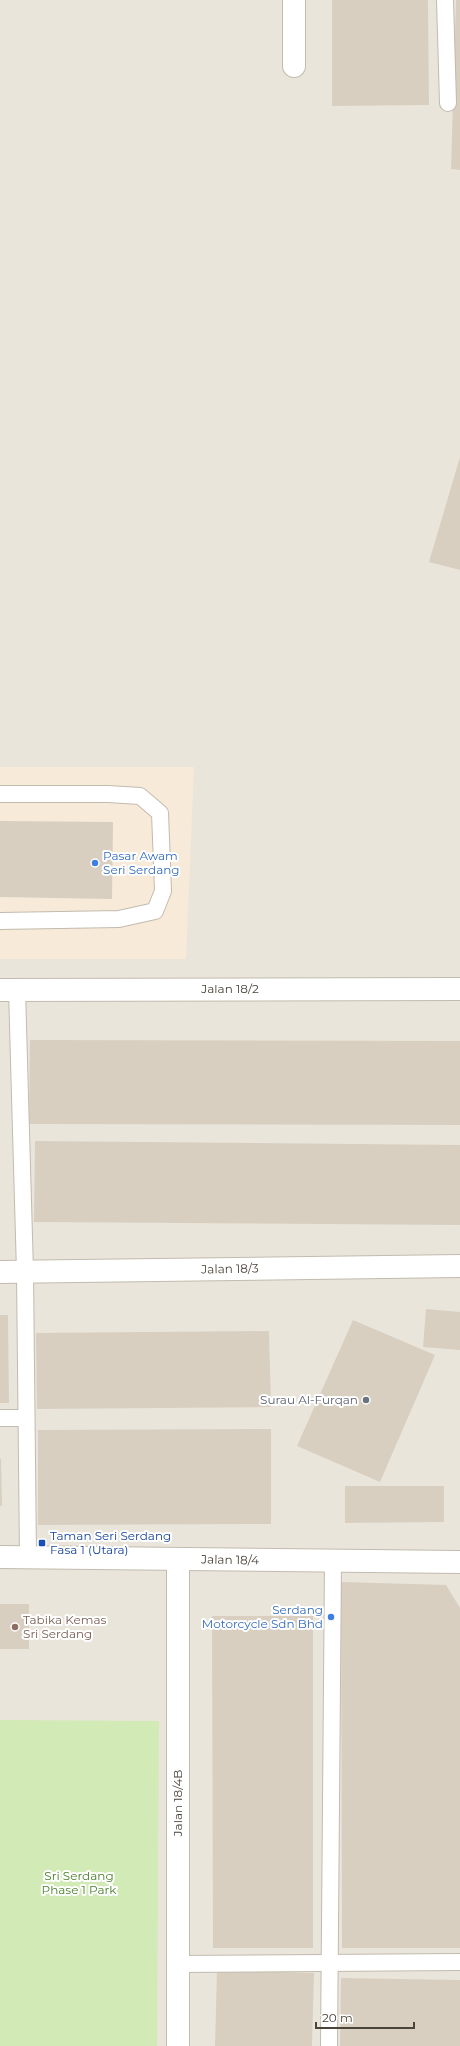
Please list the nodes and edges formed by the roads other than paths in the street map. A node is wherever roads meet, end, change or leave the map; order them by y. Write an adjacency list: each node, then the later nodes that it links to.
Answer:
1 (294, 0): 3 (street)
2 (445, 0): 4 (lane)
3 (294, 66)
4 (448, 103)
5 (0, 794): 6 (lane)
6 (0, 921)
7 (460, 989): 8 (street, Jalan 18/2)
8 (8, 990): 11 (lane)
9 (460, 1266): 11 (street, Jalan 18/3)
10 (0, 1272): 11 (street, Jalan 18/3)
11 (25, 1272): 13 (lane)
12 (0, 1418): 13 (lane)
13 (26, 1418): 15 (lane)
14 (0, 1557): 15 (street, Jalan 18/4)
15 (28, 1557): 16 (street, Jalan 18/4)
16 (178, 1559): 17 (street, Jalan 18/4); 21 (street, Jalan 18/4B)
17 (332, 1561): 18 (street, Jalan 18/4); 20 (lane)
18 (460, 1562)
19 (460, 1962): 20 (lane)
20 (329, 1963): 21 (lane); 23 (lane)
21 (178, 1964): 22 (street, Jalan 18/4B)
22 (178, 2046)
23 (328, 2046)

